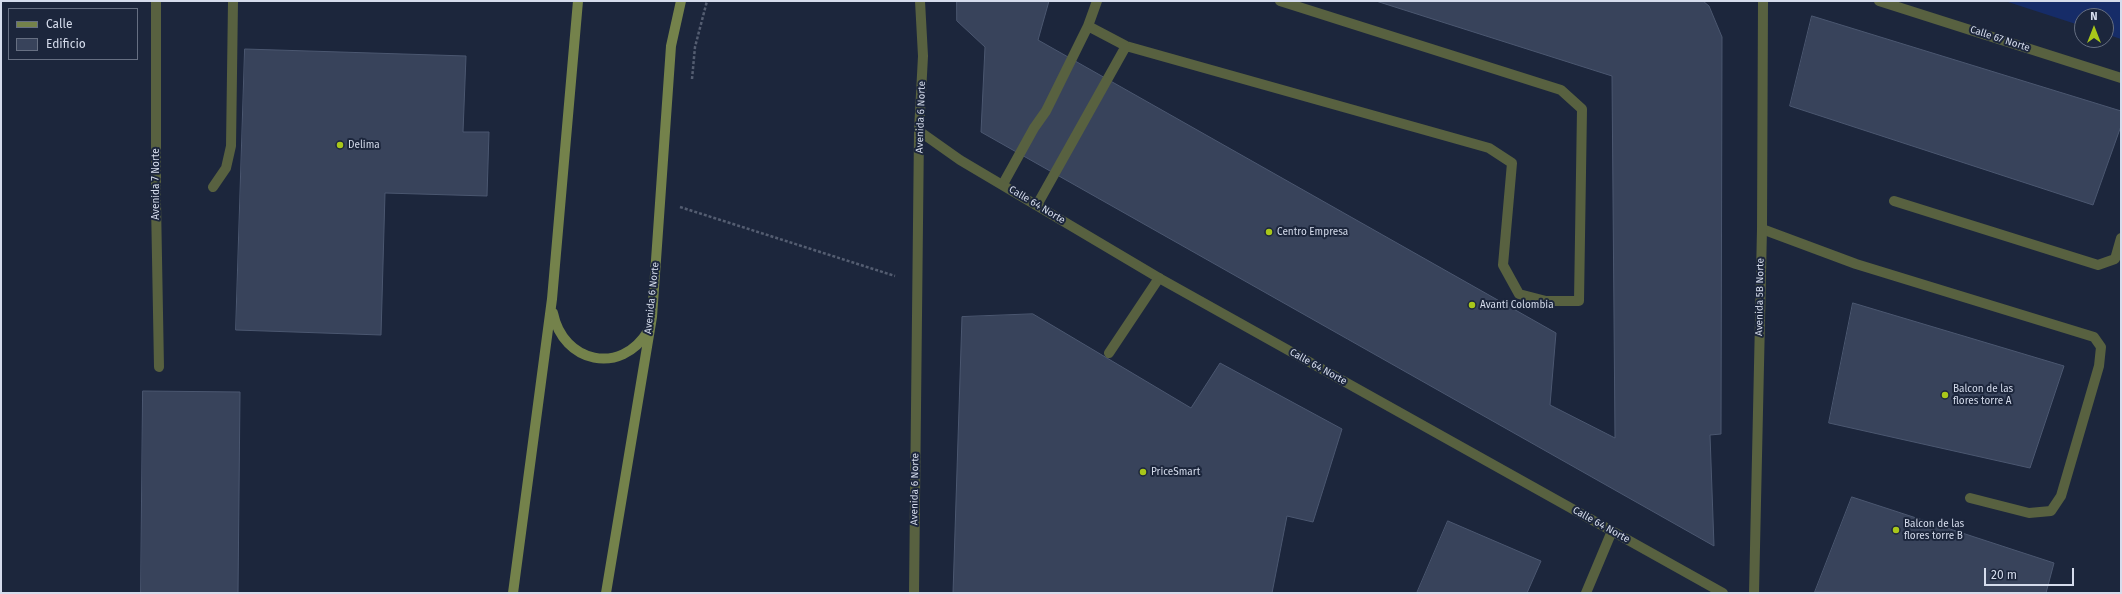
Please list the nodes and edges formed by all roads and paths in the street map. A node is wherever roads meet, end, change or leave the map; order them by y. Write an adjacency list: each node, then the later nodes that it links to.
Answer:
1 (156, 1): 26 (street, Avenida 7 Norte)
2 (233, 1): 15 (street)
3 (578, 1): 23 (main road)
4 (681, 1): 16 (main road, Avenida 6 Norte)
5 (920, 1): 13 (street, Avenida 6 Norte)
6 (1097, 1): 10 (street)
7 (1280, 1): 11 (street)
8 (1763, 1): 19 (street, Avenida 5B Norte)
9 (1879, 1): 12 (street, Calle 67 Norte)
10 (1088, 26): 11 (street); 14 (street)
11 (1126, 46): 18 (street)
12 (2121, 78)
13 (919, 131): 14 (street, Calle 64 Norte); 31 (street, Avenida 6 Norte)
14 (1003, 184): 18 (street, Calle 64 Norte)
15 (213, 187)
16 (661, 200): 21 (path); 24 (main road, Avenida 6 Norte)
17 (1894, 201): 20 (street)
18 (1037, 205): 22 (street, Calle 64 Norte)
19 (1762, 229): 27 (street); 34 (street, Avenida 5B Norte)
20 (2121, 238)
21 (895, 276)
22 (1159, 278): 25 (street); 28 (street, Calle 64 Norte)
23 (552, 299): 24 (main road); 29 (main road)
24 (652, 317): 30 (main road, Avenida 6 Norte)
25 (1109, 353)
26 (159, 367)
27 (1970, 498)
28 (1612, 531): 32 (street); 33 (street, Calle 64 Norte)
29 (513, 593)
30 (606, 593)
31 (914, 593)
32 (1586, 593)
33 (1723, 593)
34 (1754, 593)

